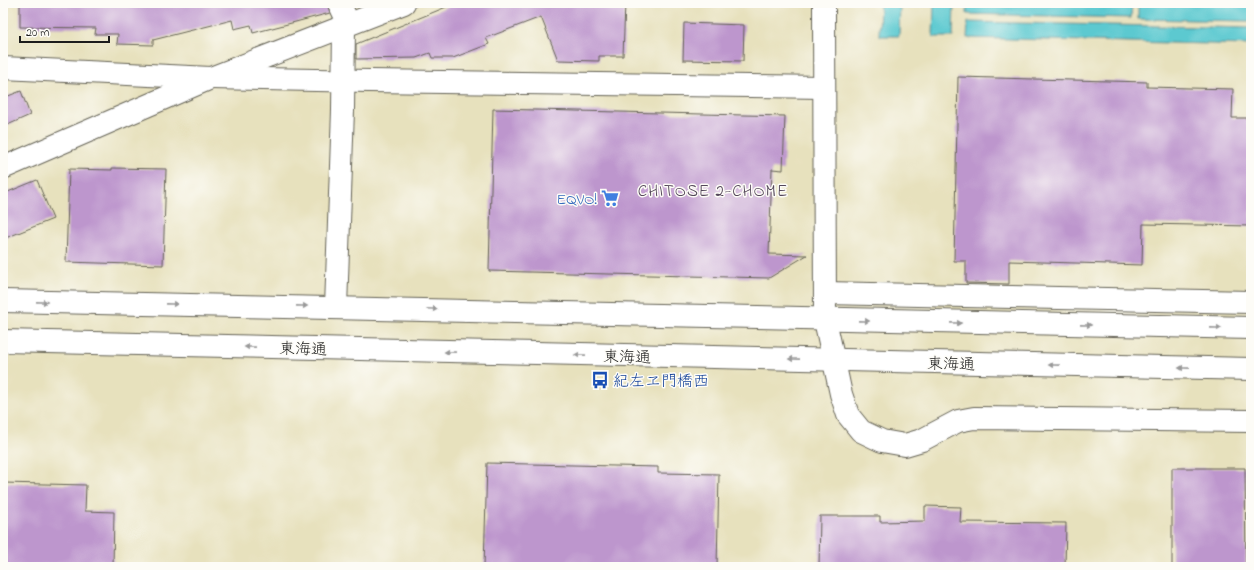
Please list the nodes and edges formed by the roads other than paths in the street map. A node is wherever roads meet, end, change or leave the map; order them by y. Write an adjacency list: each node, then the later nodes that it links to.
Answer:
1 (339, 3): 4 (street)
2 (404, 3): 4 (street)
3 (824, 3): 8 (street)
4 (346, 25): 6 (street); 7 (street)
5 (3, 68): 6 (street)
6 (211, 78): 7 (street); 9 (street)
7 (343, 80): 8 (street); 13 (street)
8 (824, 87): 10 (street)
9 (3, 168)
10 (825, 293): 12 (street); 14 (street)
11 (3, 301): 13 (street, one-way to 13)
12 (1251, 302)
13 (336, 307): 14 (street, one-way to 14)
14 (825, 320): 15 (street, one-way to 15); 17 (street)
15 (1251, 328)
16 (3, 341): 17 (street, 東海通, one-way to 16)
17 (833, 360): 18 (street, 東海通, one-way to 17); 19 (street)
18 (1251, 369)
19 (1251, 421)

